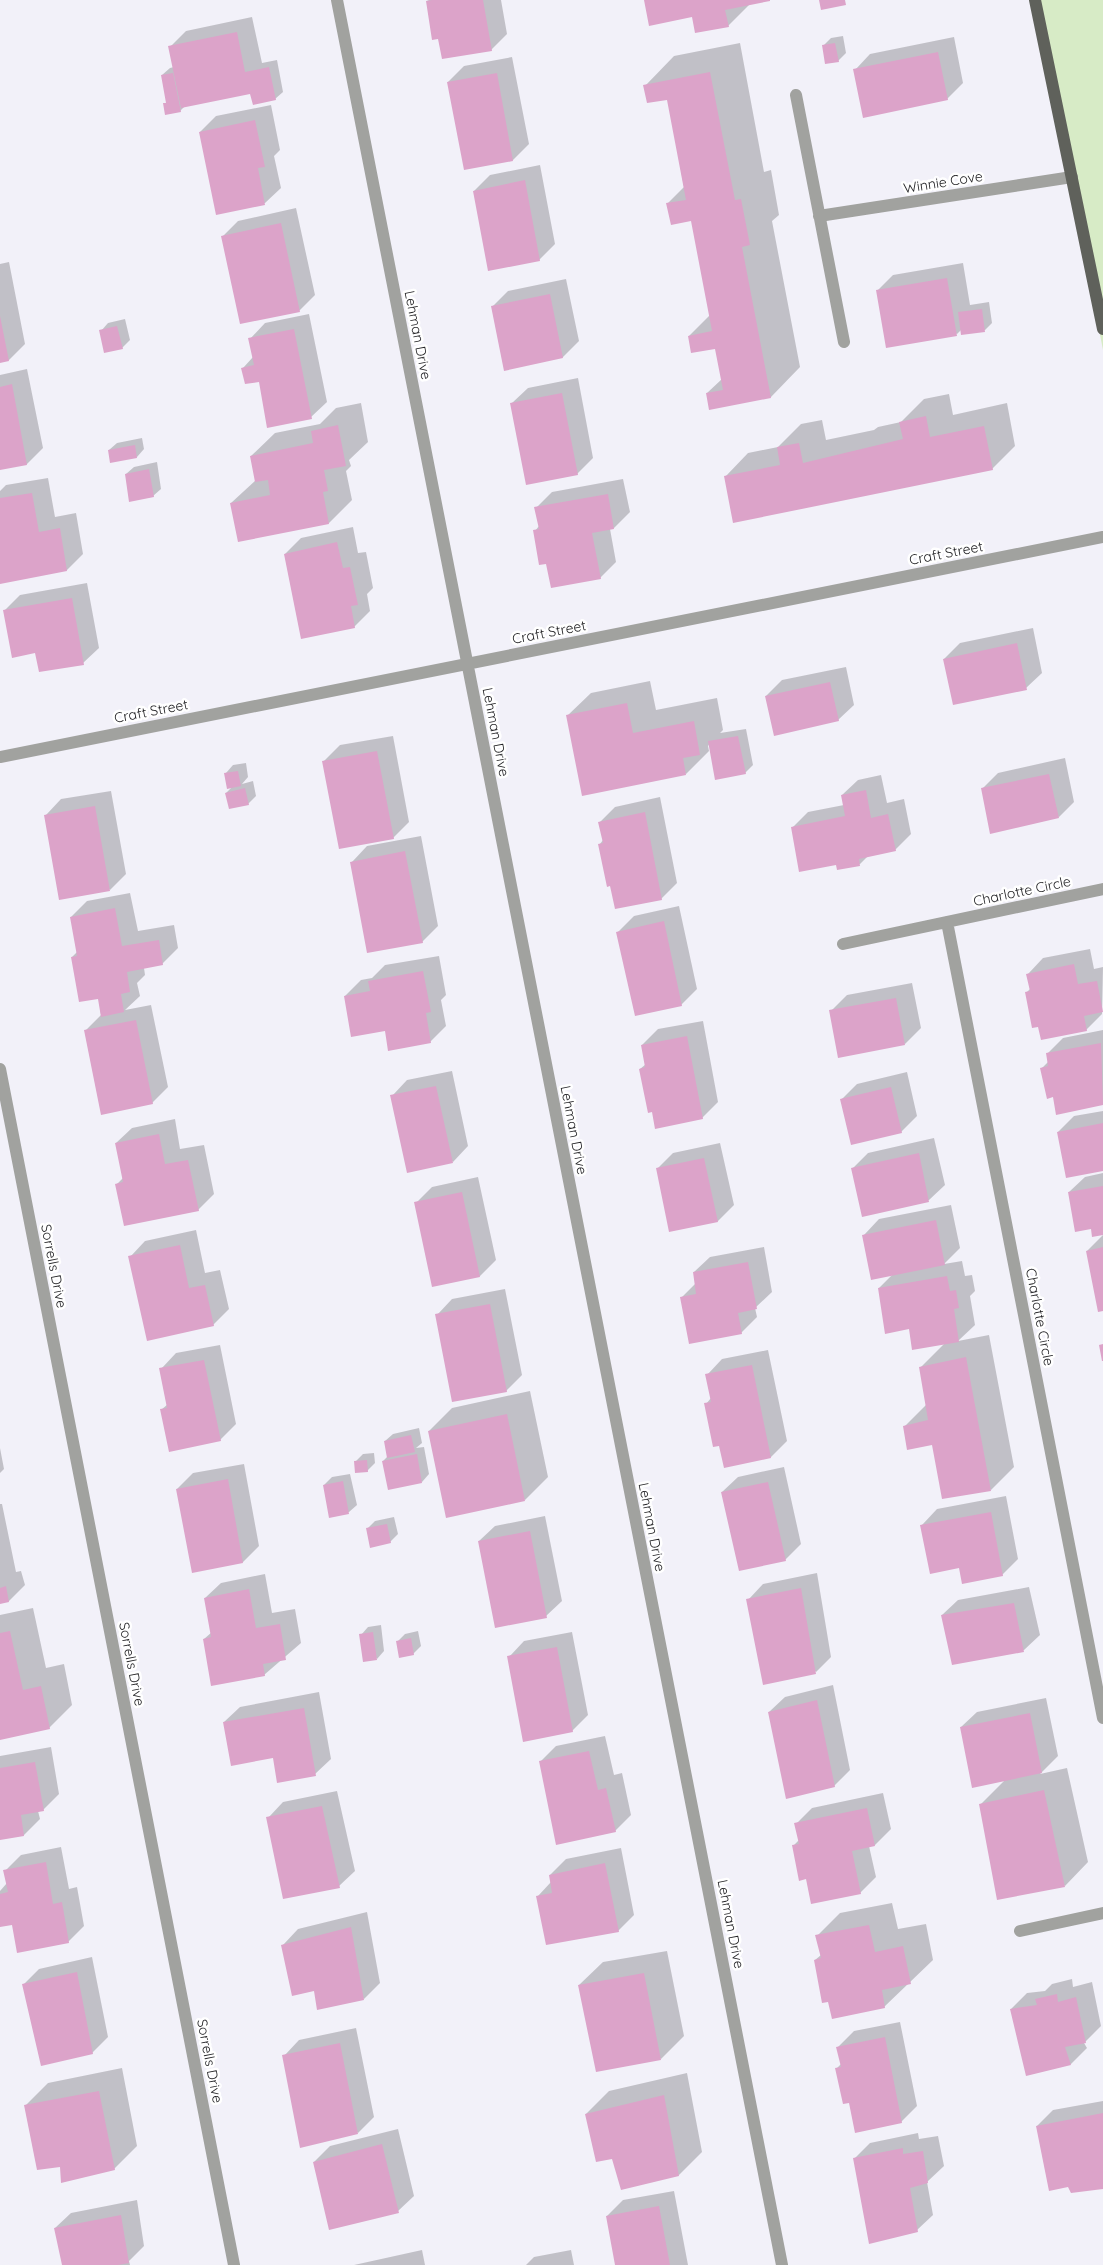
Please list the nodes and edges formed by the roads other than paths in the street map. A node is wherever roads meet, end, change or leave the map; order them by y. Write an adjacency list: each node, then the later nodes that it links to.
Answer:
1 (337, 0): 9 (street, Lehman Drive)
2 (1035, 0): 4 (main road)
3 (796, 96): 5 (street)
4 (1072, 177): 5 (street, Winnie Cove); 6 (main road)
5 (819, 216): 7 (street)
6 (1103, 329)
7 (844, 342)
8 (1103, 537): 9 (street, Craft Street)
9 (467, 663): 10 (street, Craft Street); 19 (street, Lehman Drive)
10 (0, 756)
11 (1103, 889): 12 (street, Charlotte Circle)
12 (947, 922): 13 (street, Charlotte Circle); 15 (street, Charlotte Circle)
13 (843, 944)
14 (0, 1068): 18 (street, Sorrells Drive)
15 (1103, 1718)
16 (1103, 1913): 17 (street)
17 (1020, 1930)
18 (234, 2265)
19 (782, 2265)

